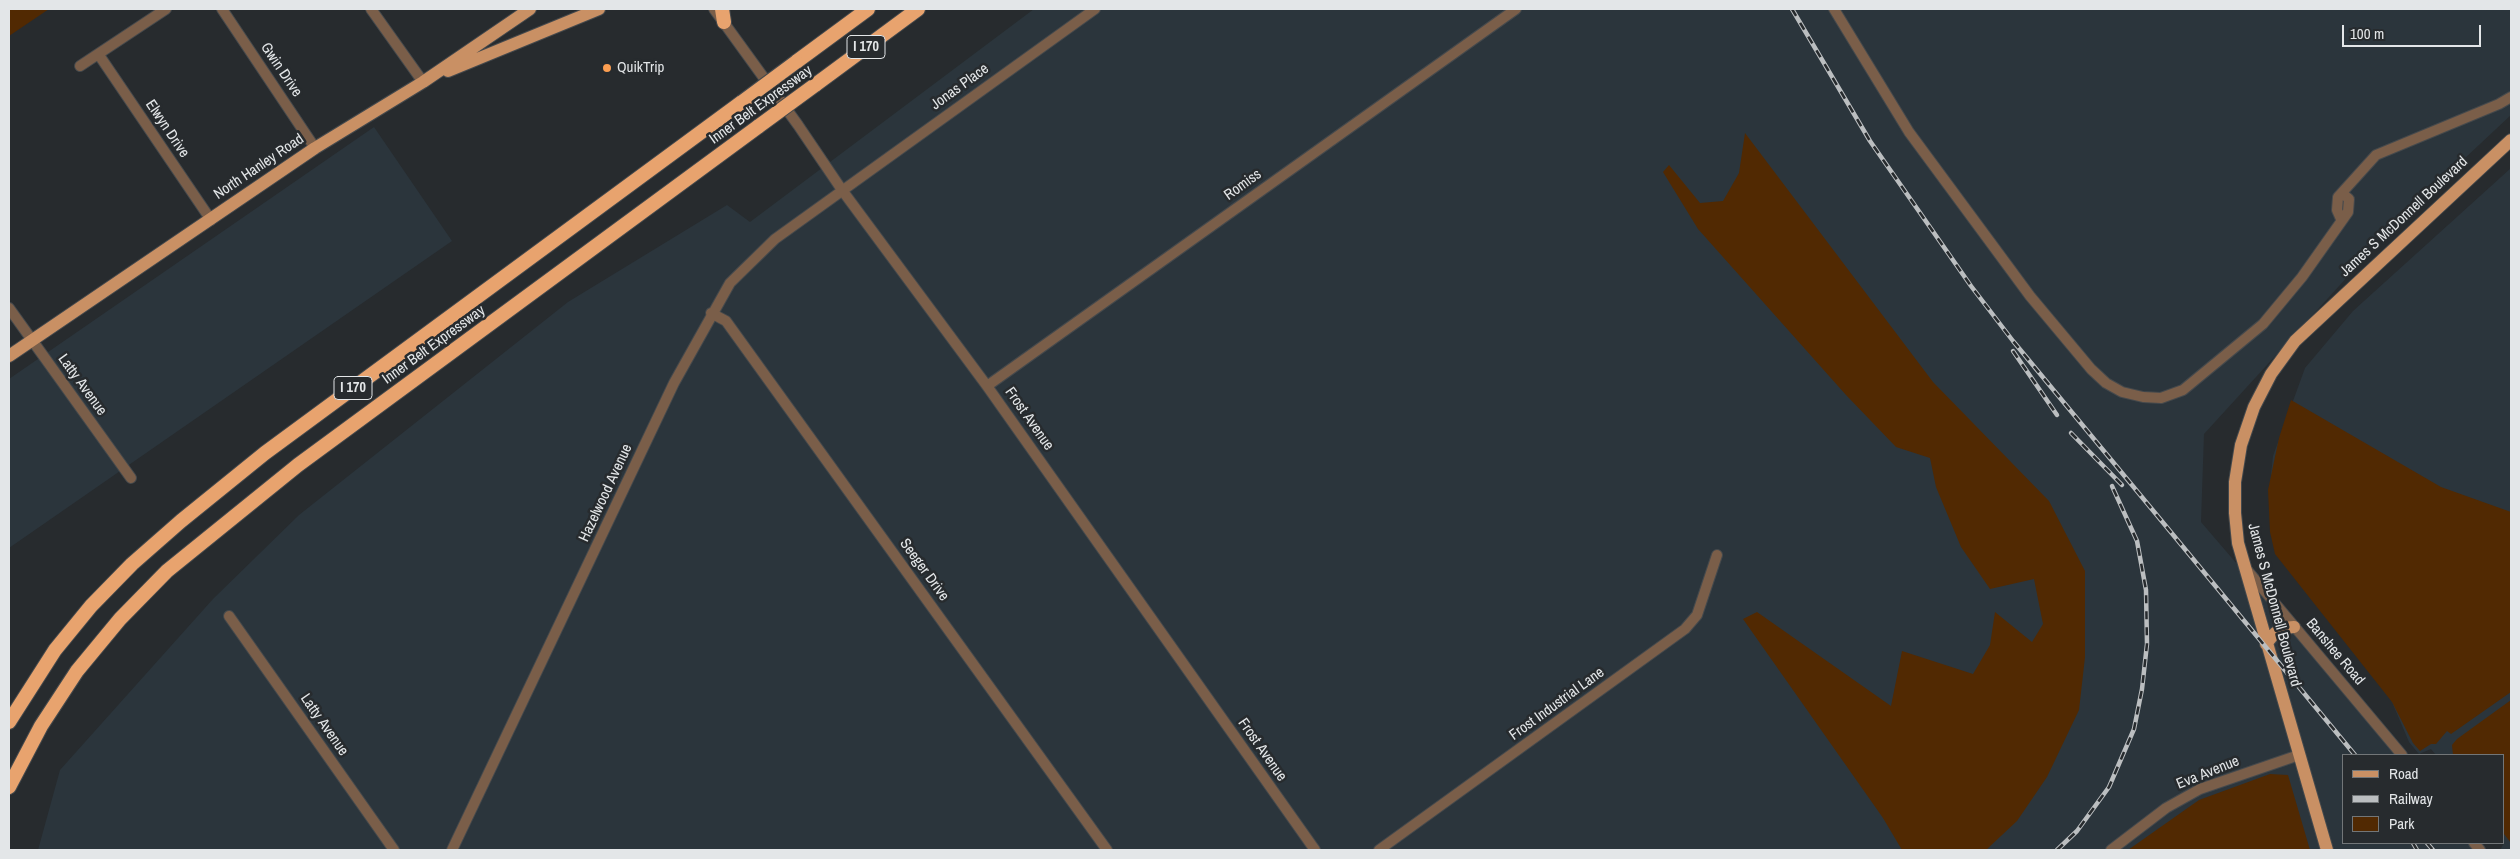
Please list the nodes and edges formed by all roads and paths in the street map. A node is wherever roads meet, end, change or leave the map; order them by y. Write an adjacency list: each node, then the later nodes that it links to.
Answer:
1 (166, 9): 13 (street)
2 (222, 9): 18 (street, Gwin Drive)
3 (371, 9): 15 (street)
4 (530, 9): 15 (main road, North Hanley Road)
5 (599, 9): 15 (main road)
6 (714, 9): 12 (street, Frost Avenue)
7 (868, 9): 32 (highway, Inner Belt Expressway / I 170, bridge)
8 (918, 9): 35 (highway, Inner Belt Expressway / I 170, bridge)
9 (1095, 9): 19 (street, Jonas Place)
10 (1516, 9): 25 (street, Romiss)
11 (1834, 9): 16 (street)
12 (723, 15): 19 (street, Frost Avenue)
13 (99, 55): 14 (street); 20 (street, Elwyn Drive)
14 (80, 66)
15 (423, 82): 18 (main road, North Hanley Road)
16 (2511, 96)
17 (2511, 140): 28 (main road, James S McDonnell Boulevard)
18 (315, 148): 20 (main road, North Hanley Road)
19 (842, 190): 22 (street, Hazelwood Avenue); 25 (street, Frost Avenue)
20 (211, 220): 23 (main road, North Hanley Road)
21 (9, 308): 23 (street, Latty Avenue)
22 (711, 313): 37 (street, Hazelwood Avenue); 38 (street, Seeger Drive)
23 (32, 340): 24 (main road, North Hanley Road); 26 (street, Latty Avenue)
24 (9, 356)
25 (987, 386): 39 (street, Frost Avenue)
26 (130, 478)
27 (1718, 555): 40 (street, Frost Industrial Lane)
28 (2245, 567): 30 (street, Banshee Road); 31 (main road, James S McDonnell Boulevard)
29 (230, 616): 36 (street, Latty Avenue)
30 (2294, 627): 31 (main road); 33 (street, Banshee Road)
31 (2266, 644): 34 (main road, James S McDonnell Boulevard)
32 (9, 722)
33 (2401, 754)
34 (2299, 755): 41 (street, Eva Avenue); 42 (main road, James S McDonnell Boulevard)
35 (9, 787)
36 (394, 850)
37 (452, 850)
38 (1107, 850)
39 (1315, 850)
40 (1379, 850)
41 (2111, 850)
42 (2327, 850)

